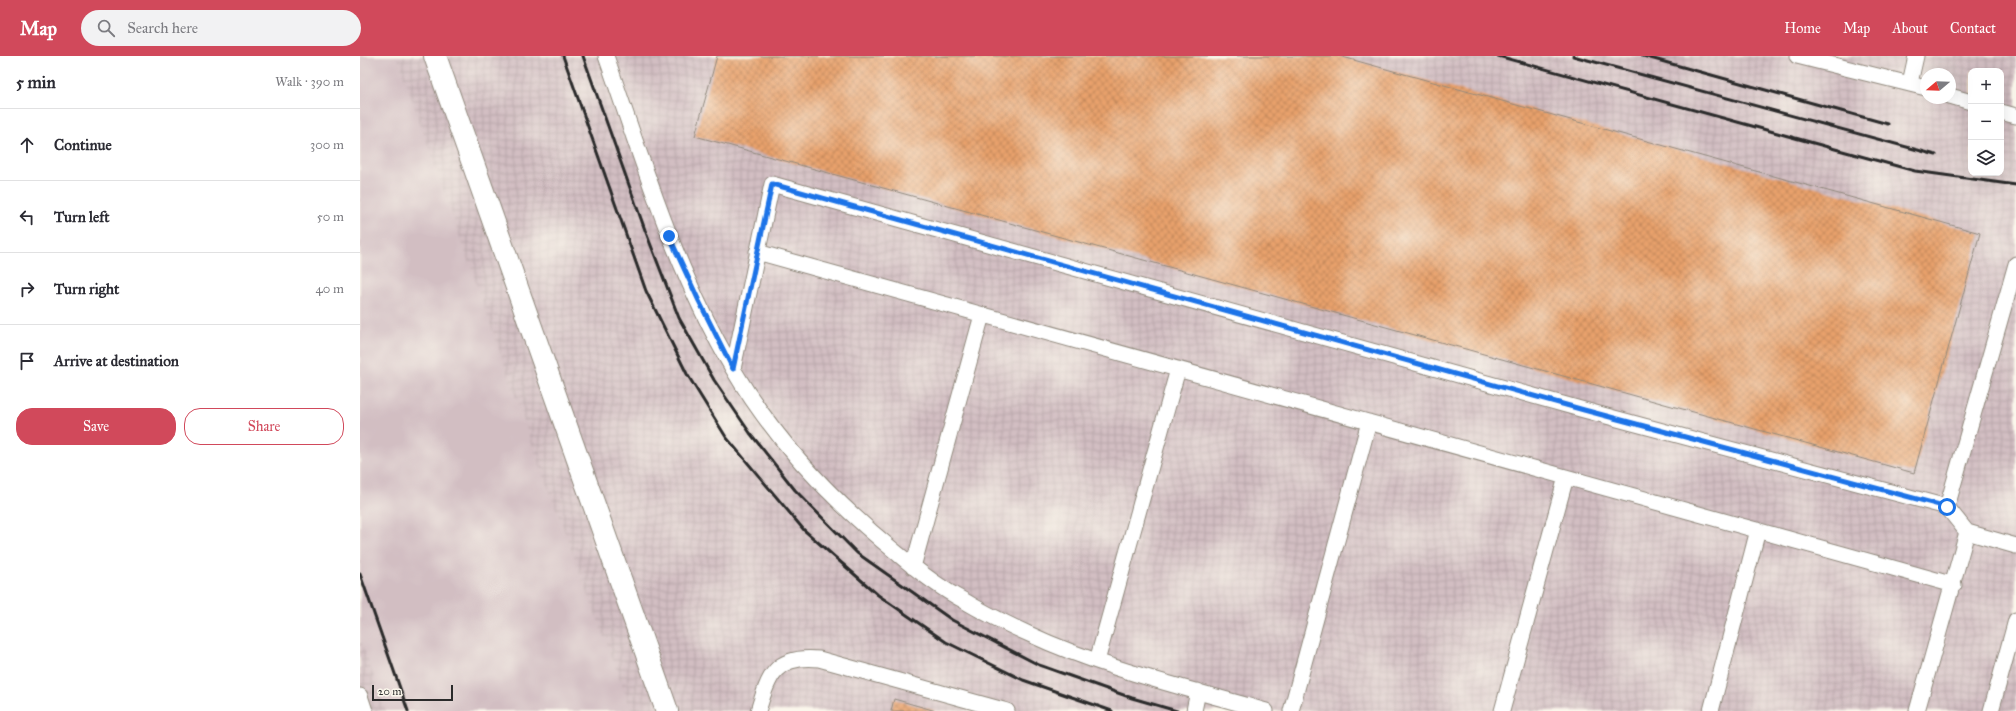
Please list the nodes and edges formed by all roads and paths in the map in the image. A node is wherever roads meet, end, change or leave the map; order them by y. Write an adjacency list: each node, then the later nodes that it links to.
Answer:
1 (435, 56): 29 (street)
2 (606, 56): 14 (lane)
3 (1797, 56): 5 (lane)
4 (1916, 56): 5 (lane)
5 (1910, 83): 6 (lane)
6 (1920, 86)
7 (1956, 98): 8 (lane)
8 (1968, 101)
9 (2004, 113): 10 (lane)
10 (2016, 116)
11 (757, 252): 13 (lane); 14 (lane); 18 (lane)
12 (2016, 264): 18 (lane)
13 (982, 314): 15 (lane); 22 (lane)
14 (733, 369): 22 (lane)
15 (1178, 369): 16 (lane); 25 (lane)
16 (1369, 422): 17 (lane); 34 (lane)
17 (1566, 477): 19 (lane); 35 (lane)
18 (1947, 507): 20 (lane)
19 (1758, 530): 23 (lane); 36 (lane)
20 (1967, 532): 21 (lane); 23 (lane)
21 (2016, 546)
22 (913, 566): 25 (lane)
23 (1954, 585): 37 (lane)
24 (2016, 620): 38 (lane)
25 (1098, 661): 26 (lane)
26 (1198, 691): 32 (lane); 33 (lane)
27 (360, 696): 28 (lane)
28 (365, 711)
29 (667, 711)
30 (758, 711): 31 (lane)
31 (1007, 711)
32 (1194, 711)
33 (1266, 711)
34 (1291, 711)
35 (1502, 711)
36 (1712, 711)
37 (1917, 711)
38 (1991, 711)

